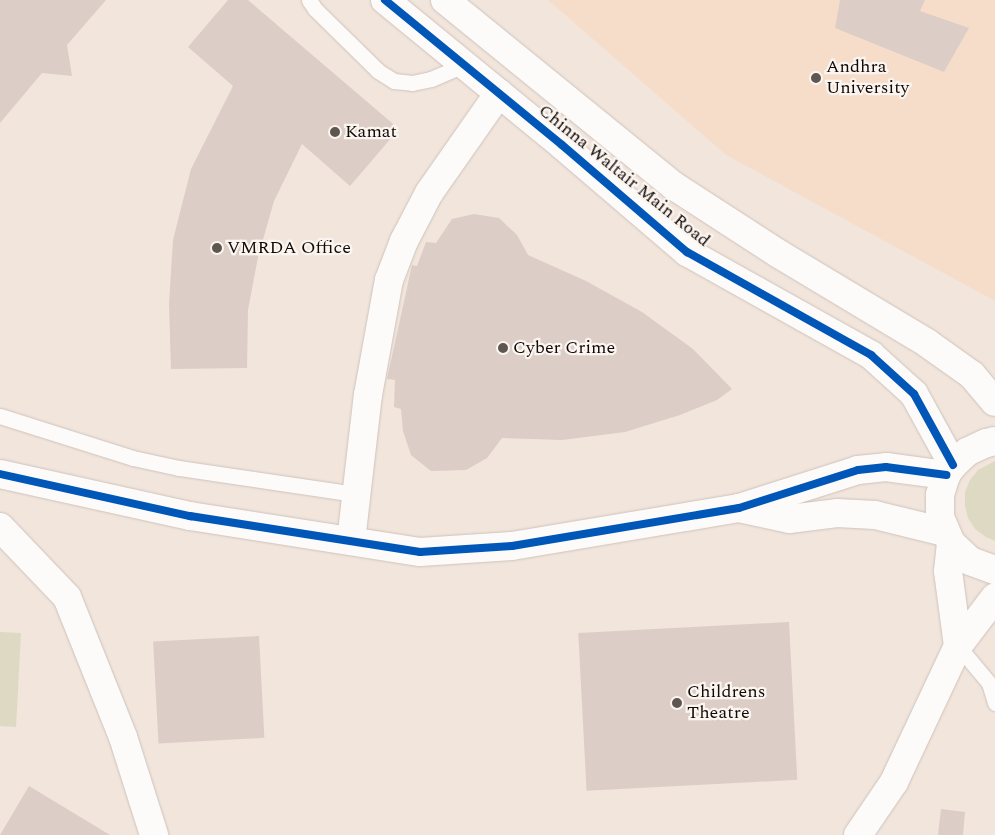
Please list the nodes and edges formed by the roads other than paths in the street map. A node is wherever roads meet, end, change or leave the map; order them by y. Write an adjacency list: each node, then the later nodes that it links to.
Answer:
1 (309, 0): 4 (lane)
2 (385, 0): 4 (street, Chinna Waltair Main Road)
3 (445, 0): 6 (street, Chinna Waltair Main Road)
4 (464, 65): 5 (street, Chinna Waltair Main Road)
5 (499, 93): 9 (street, Chinna Waltair Main Road); 11 (street)
6 (995, 402)
7 (0, 416): 11 (lane)
8 (995, 441): 9 (street)
9 (949, 470): 12 (street); 14 (street)
10 (0, 474): 15 (street)
11 (356, 494): 15 (street)
12 (739, 508): 14 (street); 15 (street)
13 (0, 527): 20 (street)
14 (948, 538): 16 (street); 18 (street)
15 (351, 541)
16 (995, 570)
17 (995, 597): 18 (street)
18 (958, 646): 19 (lane); 21 (street)
19 (995, 703)
20 (154, 835)
21 (858, 835)

